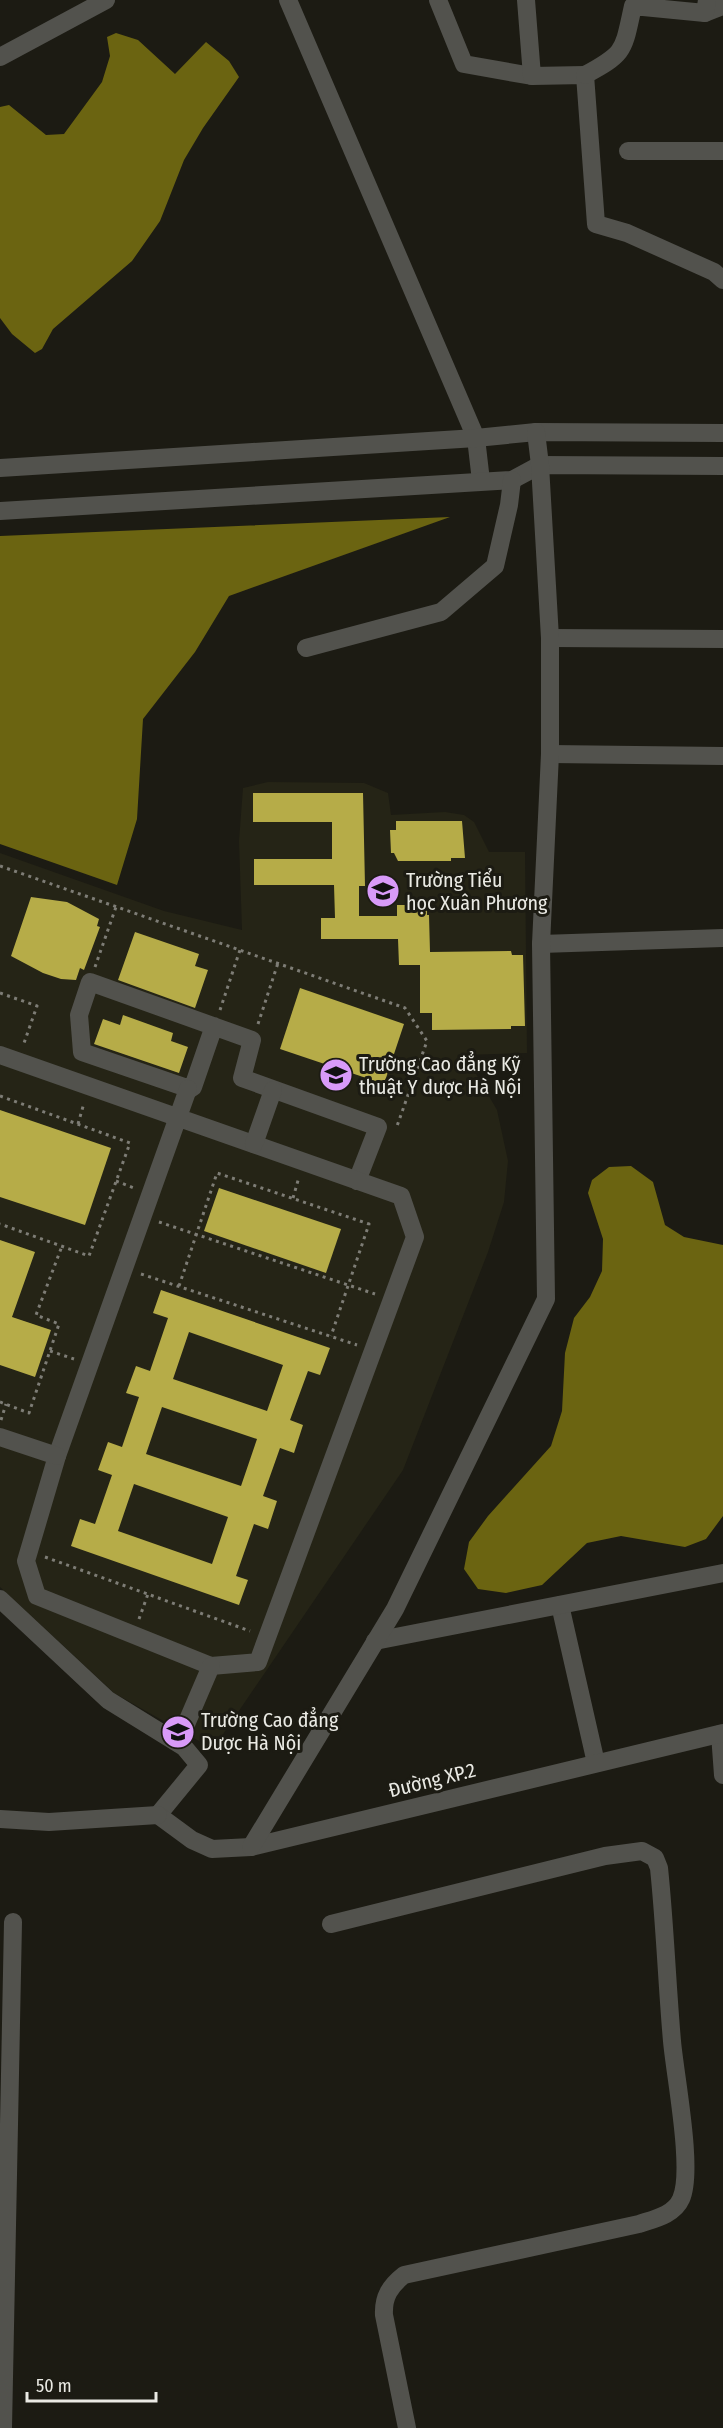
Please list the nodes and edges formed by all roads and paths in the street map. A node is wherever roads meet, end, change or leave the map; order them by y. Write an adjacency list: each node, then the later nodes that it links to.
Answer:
1 (104, 0): 8 (street)
2 (288, 0): 16 (street)
3 (438, 0): 10 (street)
4 (526, 0): 10 (street)
5 (633, 3): 7 (street); 9 (street)
6 (723, 3): 7 (street)
7 (706, 6)
8 (0, 57)
9 (585, 75): 10 (street); 13 (street)
10 (532, 76)
11 (628, 151): 12 (street)
12 (723, 151)
13 (723, 280)
14 (536, 432): 15 (street); 16 (street); 17 (street)
15 (723, 433)
16 (476, 438): 19 (street); 21 (street)
17 (540, 465): 18 (street); 20 (street); 23 (street)
18 (723, 466)
19 (0, 468)
20 (512, 480): 21 (street); 25 (street)
21 (481, 481): 22 (street)
22 (0, 511)
23 (550, 638): 24 (street); 26 (street)
24 (723, 639)
25 (306, 648)
26 (550, 754): 27 (street); 31 (street)
27 (723, 756)
28 (0, 866): 29 (path)
29 (116, 907): 32 (path); 34 (path)
30 (723, 938): 31 (street)
31 (541, 944): 73 (street)
32 (240, 950): 33 (path); 36 (path)
33 (278, 963): 37 (path); 46 (path)
34 (90, 982): 36 (street); 41 (street)
35 (0, 993): 39 (path)
36 (214, 1026): 37 (street); 41 (street)
37 (252, 1040): 42 (street)
38 (0, 1055): 39 (street)
39 (17, 1061): 40 (street)
40 (89, 1087): 44 (street); 45 (path)
41 (188, 1089): 44 (street)
42 (273, 1090): 46 (street); 47 (street)
43 (0, 1096): 45 (path)
44 (178, 1118): 47 (street); 49 (street)
45 (78, 1124): 52 (path)
46 (378, 1127): 48 (street)
47 (254, 1144): 48 (street)
48 (357, 1181): 56 (street)
49 (143, 1216): 51 (path); 53 (street)
50 (0, 1224): 52 (path)
51 (196, 1234): 54 (path); 54 (path); 55 (path)
52 (62, 1246): 59 (path)
53 (125, 1268): 55 (path); 60 (street)
54 (349, 1285): 56 (path); 57 (path)
55 (179, 1286): 57 (path)
56 (392, 1300): 58 (street)
57 (332, 1336): 58 (path)
58 (373, 1350): 72 (street)
59 (50, 1351): 60 (path); 62 (path)
60 (91, 1364): 65 (street)
61 (0, 1402): 62 (path)
62 (6, 1404): 63 (path)
63 (0, 1423)
64 (0, 1437): 65 (street)
65 (57, 1456): 66 (street)
66 (29, 1551): 68 (path); 71 (street)
67 (723, 1573): 70 (street)
68 (148, 1594): 71 (path); 72 (path)
69 (0, 1599): 76 (street)
70 (560, 1605): 73 (street); 77 (street)
71 (133, 1635): 74 (street)
72 (267, 1638): 74 (street)
73 (375, 1641): 81 (street)
74 (211, 1666): 76 (street)
75 (721, 1734): 77 (street, Đường XP.2); 78 (street)
76 (181, 1737): 79 (street)
77 (596, 1763): 81 (street, Đường XP.2)
78 (723, 1775)
79 (158, 1815): 80 (street); 81 (street, Đường XP.2)
80 (0, 1819)
81 (251, 1847)
82 (14, 1922): 84 (street)
83 (331, 1924): 87 (street)
84 (5, 2117): 85 (street)
85 (4, 2148): 86 (street)
86 (3, 2428)
87 (407, 2428)

